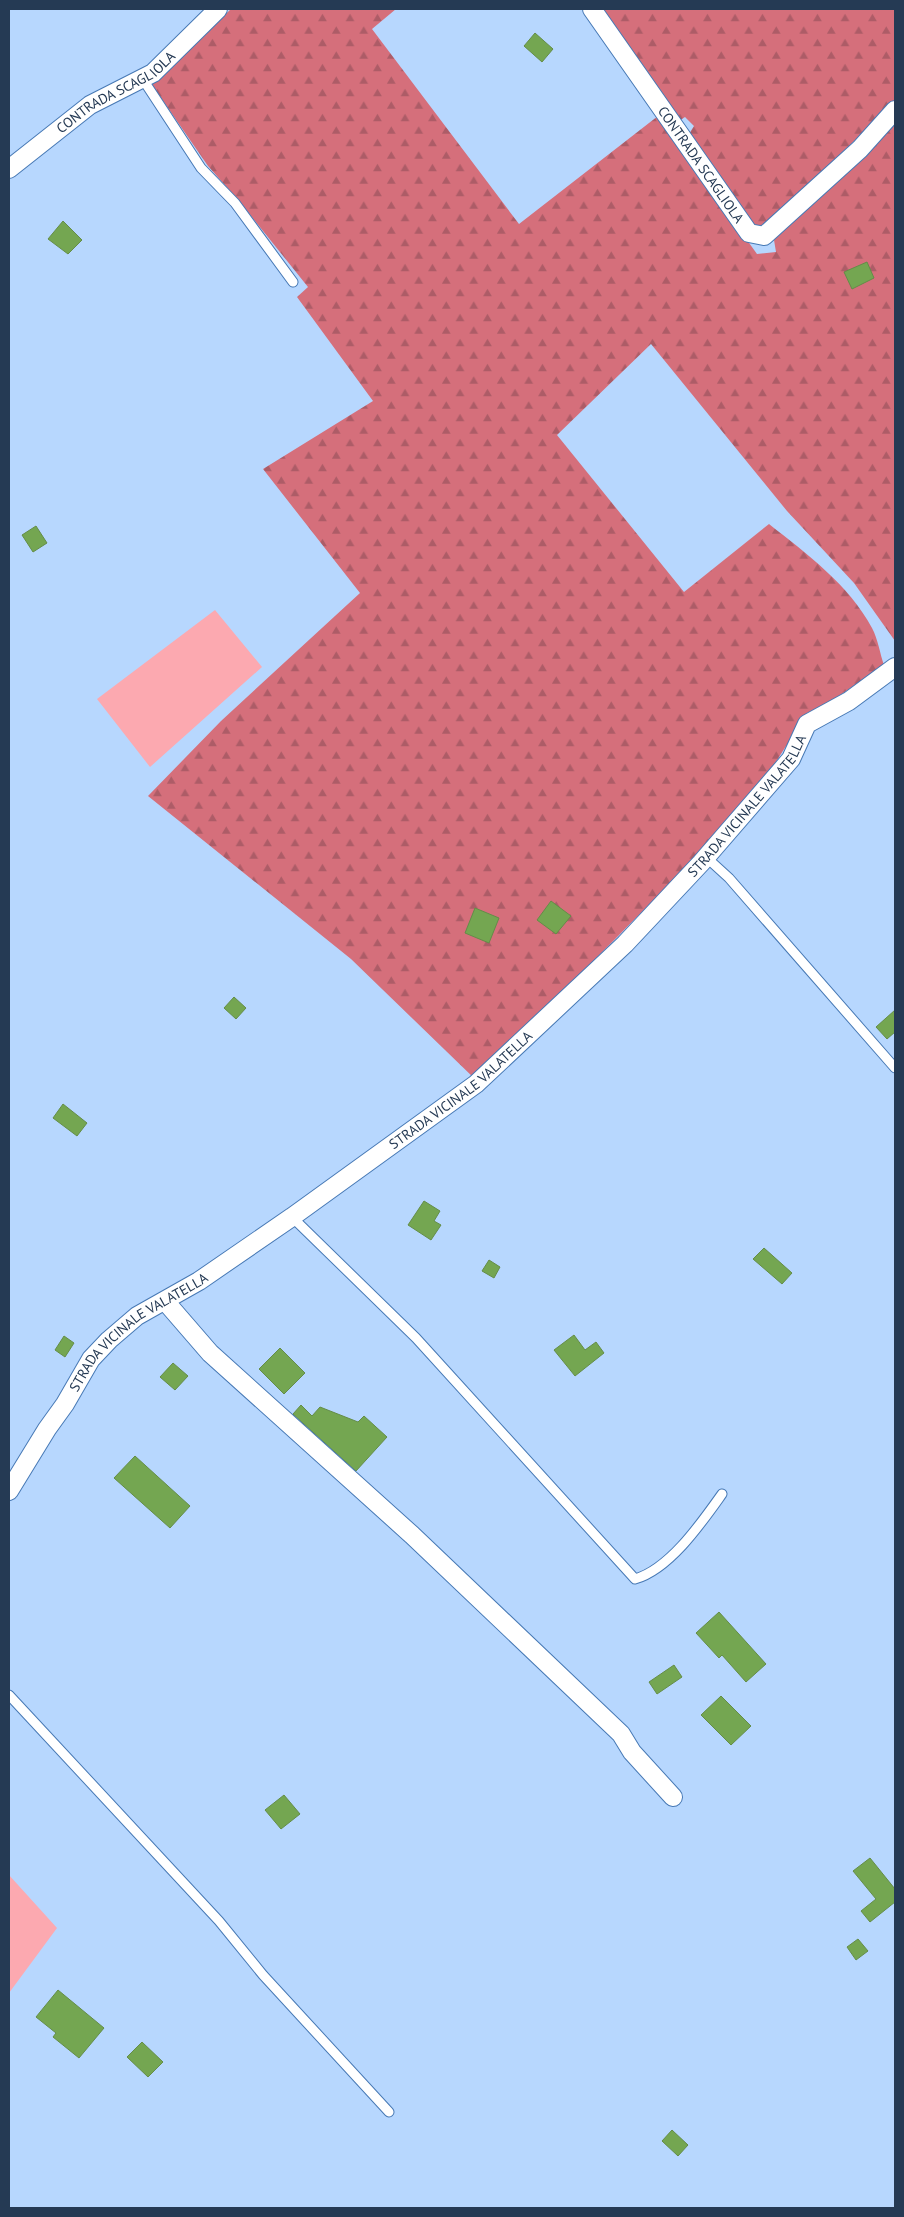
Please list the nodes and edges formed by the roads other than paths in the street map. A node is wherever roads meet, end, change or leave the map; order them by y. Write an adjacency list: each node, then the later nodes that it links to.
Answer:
1 (218, 9): 3 (street, CONTRADA SCAGLIOLA)
2 (592, 9): 4 (street, CONTRADA SCAGLIOLA)
3 (142, 78): 5 (street, CONTRADA SCAGLIOLA); 6 (lane)
4 (895, 110)
5 (9, 169)
6 (293, 282)
7 (895, 667): 8 (street, STRADA VICINALE VALATELLA)
8 (706, 857): 9 (lane); 10 (street, STRADA VICINALE VALATELLA)
9 (895, 1068)
10 (292, 1217): 11 (street, STRADA VICINALE VALATELLA); 13 (lane)
11 (165, 1301): 12 (street, STRADA VICINALE VALATELLA); 15 (street)
12 (9, 1491)
13 (722, 1494)
14 (9, 1695): 16 (lane)
15 (673, 1797)
16 (389, 2112)

